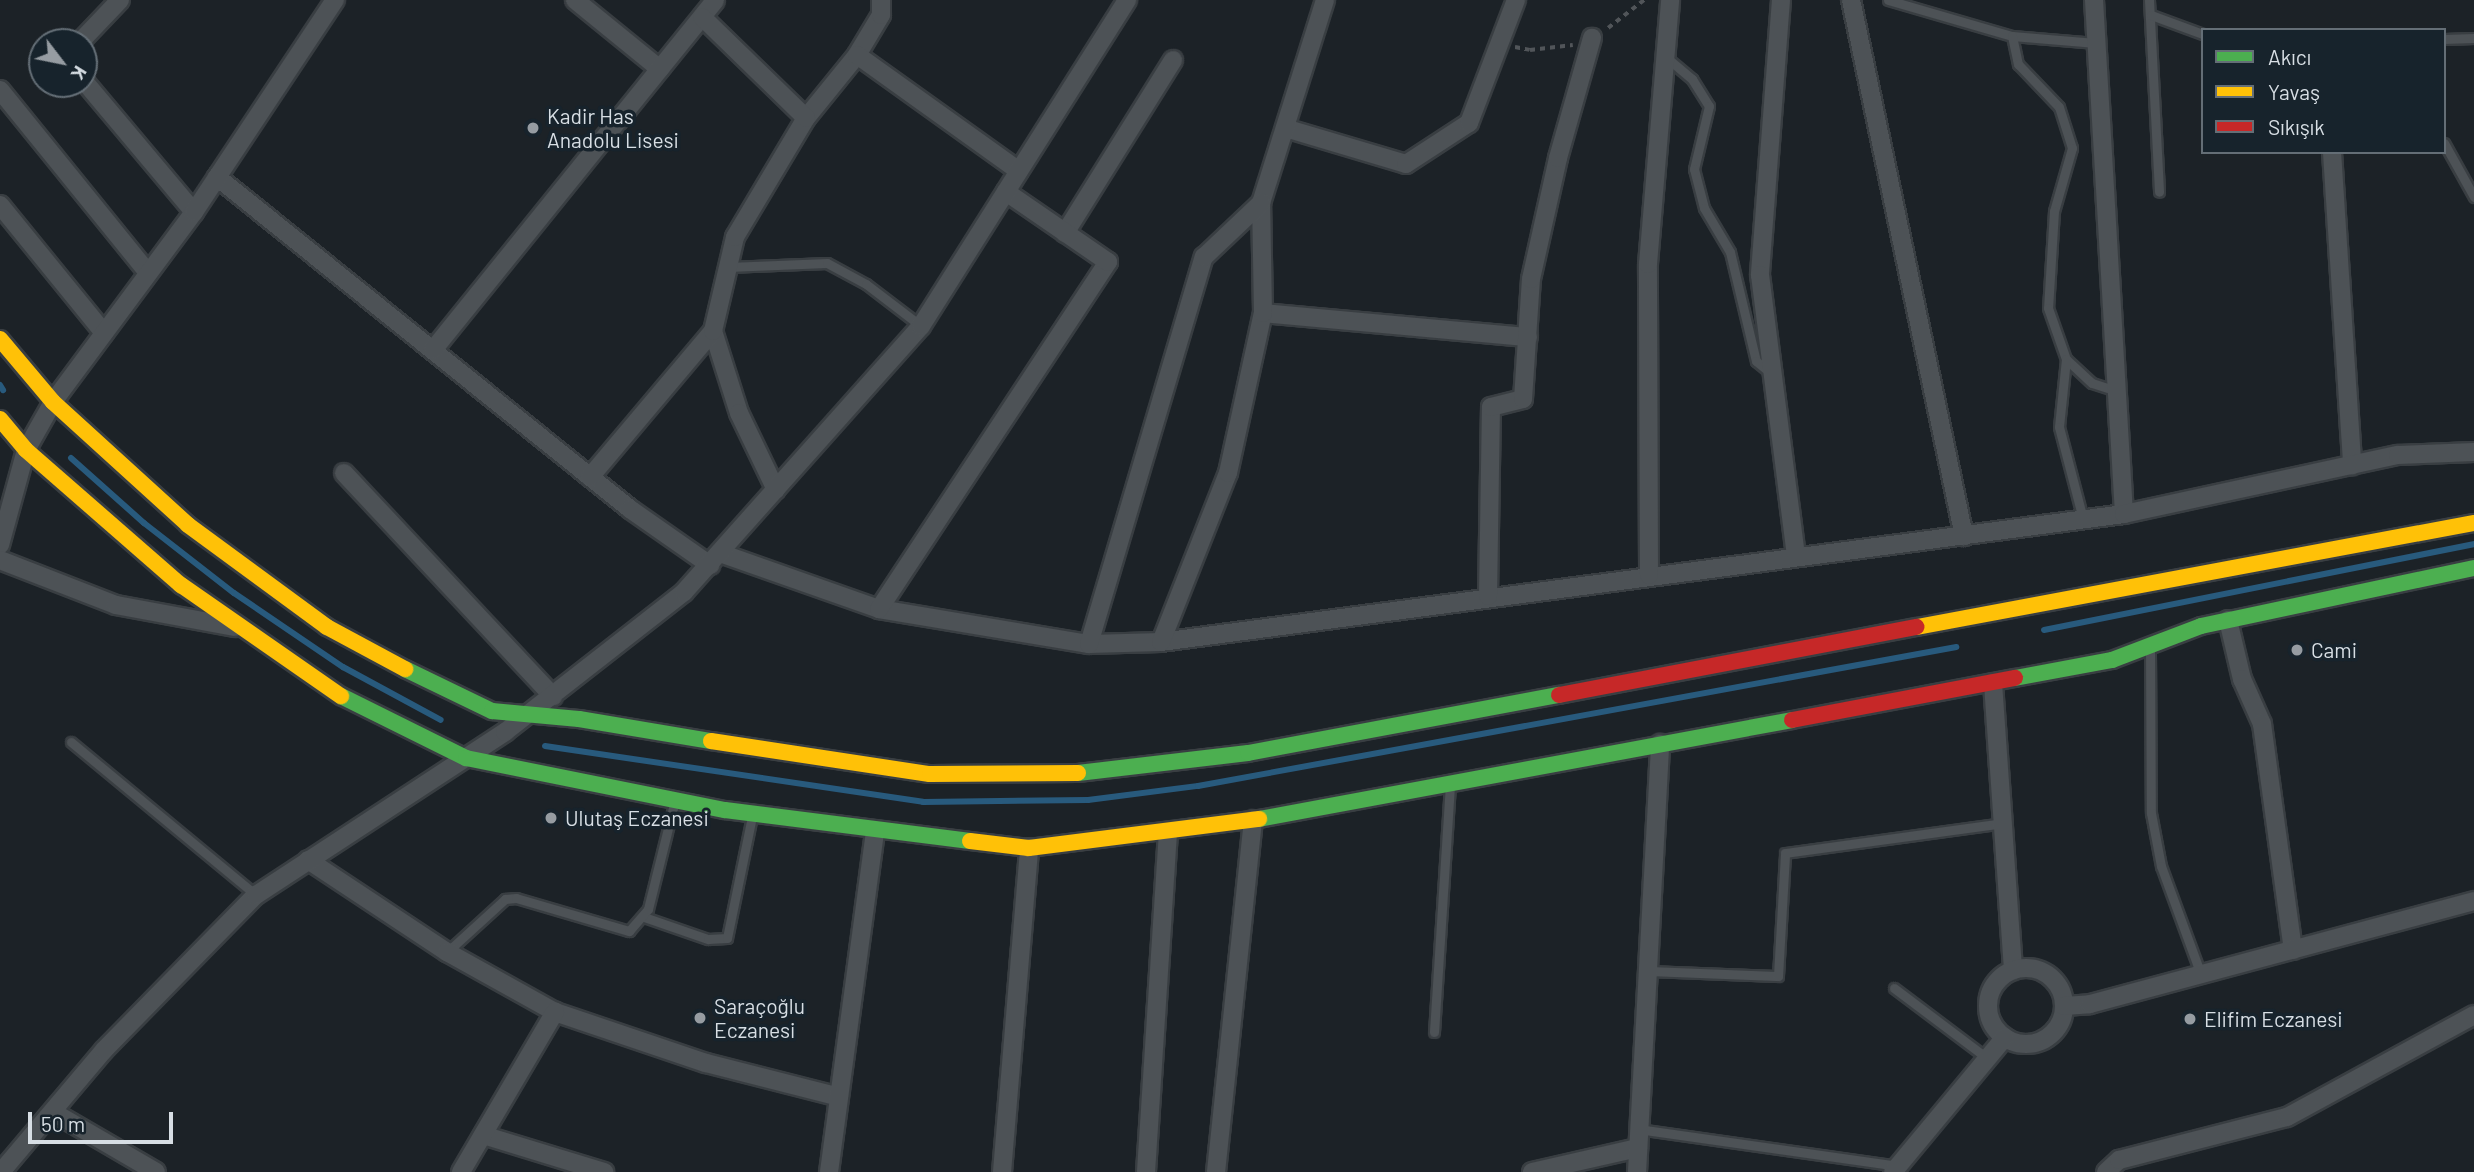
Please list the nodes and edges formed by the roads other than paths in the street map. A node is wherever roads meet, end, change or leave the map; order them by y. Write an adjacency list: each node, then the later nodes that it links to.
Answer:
1 (120, 0): 17 (street)
2 (334, 0): 35 (street)
3 (575, 0): 27 (street)
4 (715, 0): 16 (street)
5 (881, 0): 24 (street)
6 (1127, 0): 34 (street)
7 (1325, 0): 31 (street)
8 (1516, 0): 31 (street)
9 (1670, 0): 25 (street)
10 (1781, 0): 53 (street)
11 (1851, 0): 66 (street)
12 (1888, 0): 19 (lane)
13 (2094, 0): 23 (street)
14 (2149, 0): 15 (lane)
15 (2151, 15): 18 (lane); 37 (lane)
16 (702, 17): 27 (street); 30 (street)
17 (93, 28)
18 (2201, 33)
19 (2012, 36): 23 (lane); 52 (lane)
20 (1592, 38): 49 (street)
21 (2474, 38): 22 (lane)
22 (2446, 39)
23 (2096, 43): 54 (street)
24 (857, 55): 30 (street); 34 (street)
25 (1665, 56): 53 (lane); 72 (street)
26 (1173, 60): 42 (street)
27 (660, 69): 51 (street)
28 (0, 90): 44 (street)
29 (98, 98): 41 (street)
30 (806, 118): 43 (street)
31 (1285, 128): 39 (street)
32 (2446, 147): 38 (lane)
33 (2332, 154): 59 (street)
34 (1019, 171): 36 (street)
35 (217, 177): 41 (street); 51 (street)
36 (1006, 192): 42 (street); 46 (street)
37 (2159, 192)
38 (2474, 197)
39 (1261, 203): 45 (street); 78 (street)
40 (0, 205): 48 (street)
41 (194, 212): 44 (street)
42 (1065, 233): 74 (street)
43 (728, 267): 46 (lane); 47 (street)
44 (148, 274): 48 (street)
45 (1263, 313): 49 (street); 77 (street)
46 (921, 326): 62 (street)
47 (713, 331): 61 (street); 62 (street)
48 (104, 333): 55 (street)
49 (1528, 337): 73 (street)
50 (0, 340): 55 (main road)
51 (433, 350): 61 (street)
52 (2066, 359): 54 (lane); 64 (lane)
53 (1772, 374): 68 (street)
54 (2117, 391): 63 (street)
55 (53, 402): 57 (street); 82 (main road)
56 (0, 419): 57 (main road)
57 (26, 450): 67 (street); 76 (main road)
58 (2474, 452): 59 (street)
59 (2352, 465): 63 (street)
60 (344, 473): 81 (street)
61 (590, 477): 69 (street)
62 (776, 491): 69 (street)
63 (2124, 514): 64 (street)
64 (2083, 519): 66 (street)
65 (2474, 523): 82 (main road)
66 (1964, 536): 68 (street)
67 (0, 545)
68 (1796, 557): 72 (street)
69 (715, 559): 74 (street); 81 (street)
70 (0, 560): 76 (street)
71 (2474, 568): 75 (main road)
72 (1649, 575): 73 (street)
73 (1488, 596): 77 (street)
74 (879, 609): 78 (street)
75 (2228, 620): 79 (main road); 98 (street)
76 (242, 629): 85 (main road)
77 (1161, 642): 78 (street)
78 (1089, 644)
79 (2150, 646): 80 (main road); 102 (lane)
80 (1993, 683): 84 (main road); 90 (street)
81 (553, 696): 82 (street)
82 (529, 715): 85 (street)
83 (71, 742): 95 (lane)
84 (1660, 744): 86 (main road); 101 (street)
85 (466, 758): 87 (main road); 94 (street)
86 (1451, 782): 89 (main road); 107 (lane)
87 (675, 800): 88 (main road); 97 (lane)
88 (752, 814): 91 (main road); 97 (lane)
89 (1253, 820): 92 (main road); 123 (street)
90 (2003, 823): 100 (street); 101 (lane)
91 (875, 832): 93 (main road); 110 (street)
92 (1168, 834): 93 (main road); 122 (street)
93 (1029, 848): 121 (street)
94 (309, 859): 95 (street); 99 (street)
95 (257, 895): 111 (street)
96 (2474, 901): 98 (street)
97 (643, 916): 99 (lane)
98 (2293, 950): 102 (street)
99 (447, 953): 105 (street)
100 (2012, 970): 104 (street); 108 (street)
101 (1647, 971): 112 (street)
102 (2201, 975): 104 (street)
103 (1894, 988): 109 (lane)
104 (2064, 1006): 108 (street)
105 (555, 1012): 110 (street); 113 (street)
106 (2474, 1015): 126 (street)
107 (1434, 1032)
108 (2005, 1037): 109 (street)
109 (1987, 1058): 115 (street)
110 (839, 1097): 120 (street)
111 (52, 1112): 116 (street); 117 (street)
112 (1638, 1129): 114 (street); 115 (lane)
113 (483, 1135): 118 (street); 119 (street)
114 (1638, 1148): 124 (street); 125 (street)
115 (1895, 1169)
116 (9, 1170)
117 (156, 1172)
118 (461, 1172)
119 (604, 1172)
120 (829, 1172)
121 (1002, 1172)
122 (1146, 1172)
123 (1216, 1172)
124 (1532, 1172)
125 (1637, 1172)
126 (2106, 1172)

